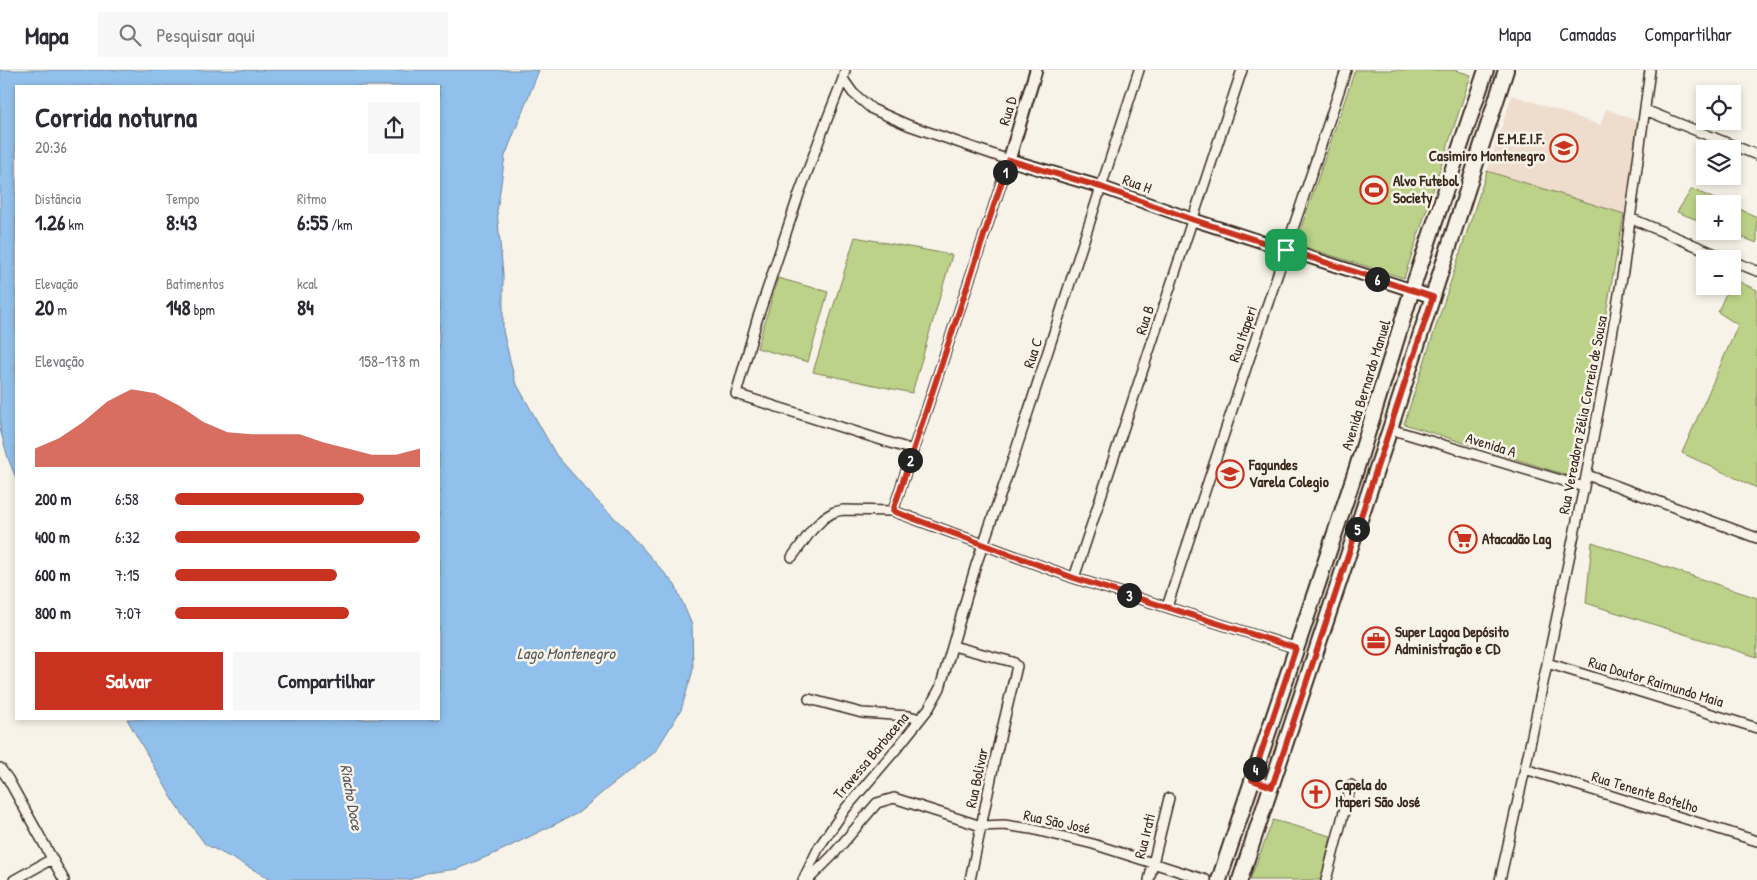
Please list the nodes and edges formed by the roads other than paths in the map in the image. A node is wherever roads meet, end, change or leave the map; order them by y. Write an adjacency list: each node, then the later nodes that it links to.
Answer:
1 (1036, 70): 11 (street, Rua D)
2 (1139, 70): 12 (street, Rua C)
3 (1242, 70): 14 (street, Rua B)
4 (1346, 70): 15 (street, Rua Itaperi)
5 (1486, 70): 19 (main road, Avenida Bernardo Manuel)
6 (1506, 70): 20 (main road)
7 (1650, 70): 9 (street, Rua Vereadora Zélia Correia de Sousa)
8 (844, 74): 11 (street, Rua H); 22 (street)
9 (1645, 110): 10 (street); 13 (street, Rua Vereadora Zélia Correia de Sousa)
10 (1757, 156)
11 (1009, 160): 12 (street, Rua H); 22 (street)
12 (1101, 187): 14 (street, Rua H); 27 (street, Rua C)
13 (1630, 218): 16 (street); 23 (street, Rua Vereadora Zélia Correia de Sousa)
14 (1194, 220): 15 (street, Rua H); 29 (street, Rua B)
15 (1286, 250): 19 (street, Rua H); 30 (street, Rua Itaperi)
16 (1706, 250)
17 (1741, 265): 18 (street)
18 (1757, 271)
19 (1412, 290): 20 (street, Rua H); 32 (main road, Avenida Bernardo Manuel)
20 (1433, 297): 21 (main road)
21 (1390, 429): 24 (street, Avenida A); 38 (main road)
22 (913, 450): 25 (street)
23 (1586, 475): 24 (street, Rua Vereadora Zélia Correia de Sousa); 26 (street)
24 (1584, 487): 33 (street, Rua Vereadora Zélia Correia de Sousa)
25 (893, 511): 27 (street); 28 (street)
26 (1757, 538)
27 (983, 546): 29 (street); 31 (street, Rua C)
28 (792, 557)
29 (1074, 578): 30 (street)
30 (1167, 607): 32 (street)
31 (953, 646): 35 (street, Travessa Barbacena); 45 (street, Rua Bolivar)
32 (1296, 648): 37 (main road, Avenida Bernardo Manuel)
33 (1547, 663): 36 (street, Rua Doutor Raimundo Maia); 40 (street, Rua Vereadora Zélia Correia de Sousa)
34 (809, 699): 35 (street)
35 (920, 719): 52 (street, Travessa Barbacena)
36 (1757, 728)
37 (1258, 761): 38 (main road); 41 (main road, Avenida Bernardo Manuel)
38 (1278, 766): 43 (main road)
39 (0, 768): 47 (street)
40 (1525, 769): 46 (street, Rua Tenente Botelho); 49 (street, Rua Vereadora Zélia Correia de Sousa)
41 (1252, 780): 43 (main road); 57 (main road, Avenida Bernardo Manuel)
42 (1351, 785): 59 (street)
43 (1272, 787): 58 (main road)
44 (1169, 798): 48 (street, Rua Irati)
45 (981, 826): 48 (street, Rua São José); 53 (street, Rua São José); 54 (street, Rua Bolivar)
46 (1757, 841)
47 (52, 859): 50 (street); 51 (street)
48 (1153, 863): 55 (street, Rua Irati); 56 (street, Rua São José)
49 (1502, 879)
50 (14, 880)
51 (64, 880)
52 (803, 880)
53 (808, 880)
54 (970, 880)
55 (1149, 880)
56 (1206, 880)
57 (1219, 880)
58 (1240, 880)
59 (1326, 880)

